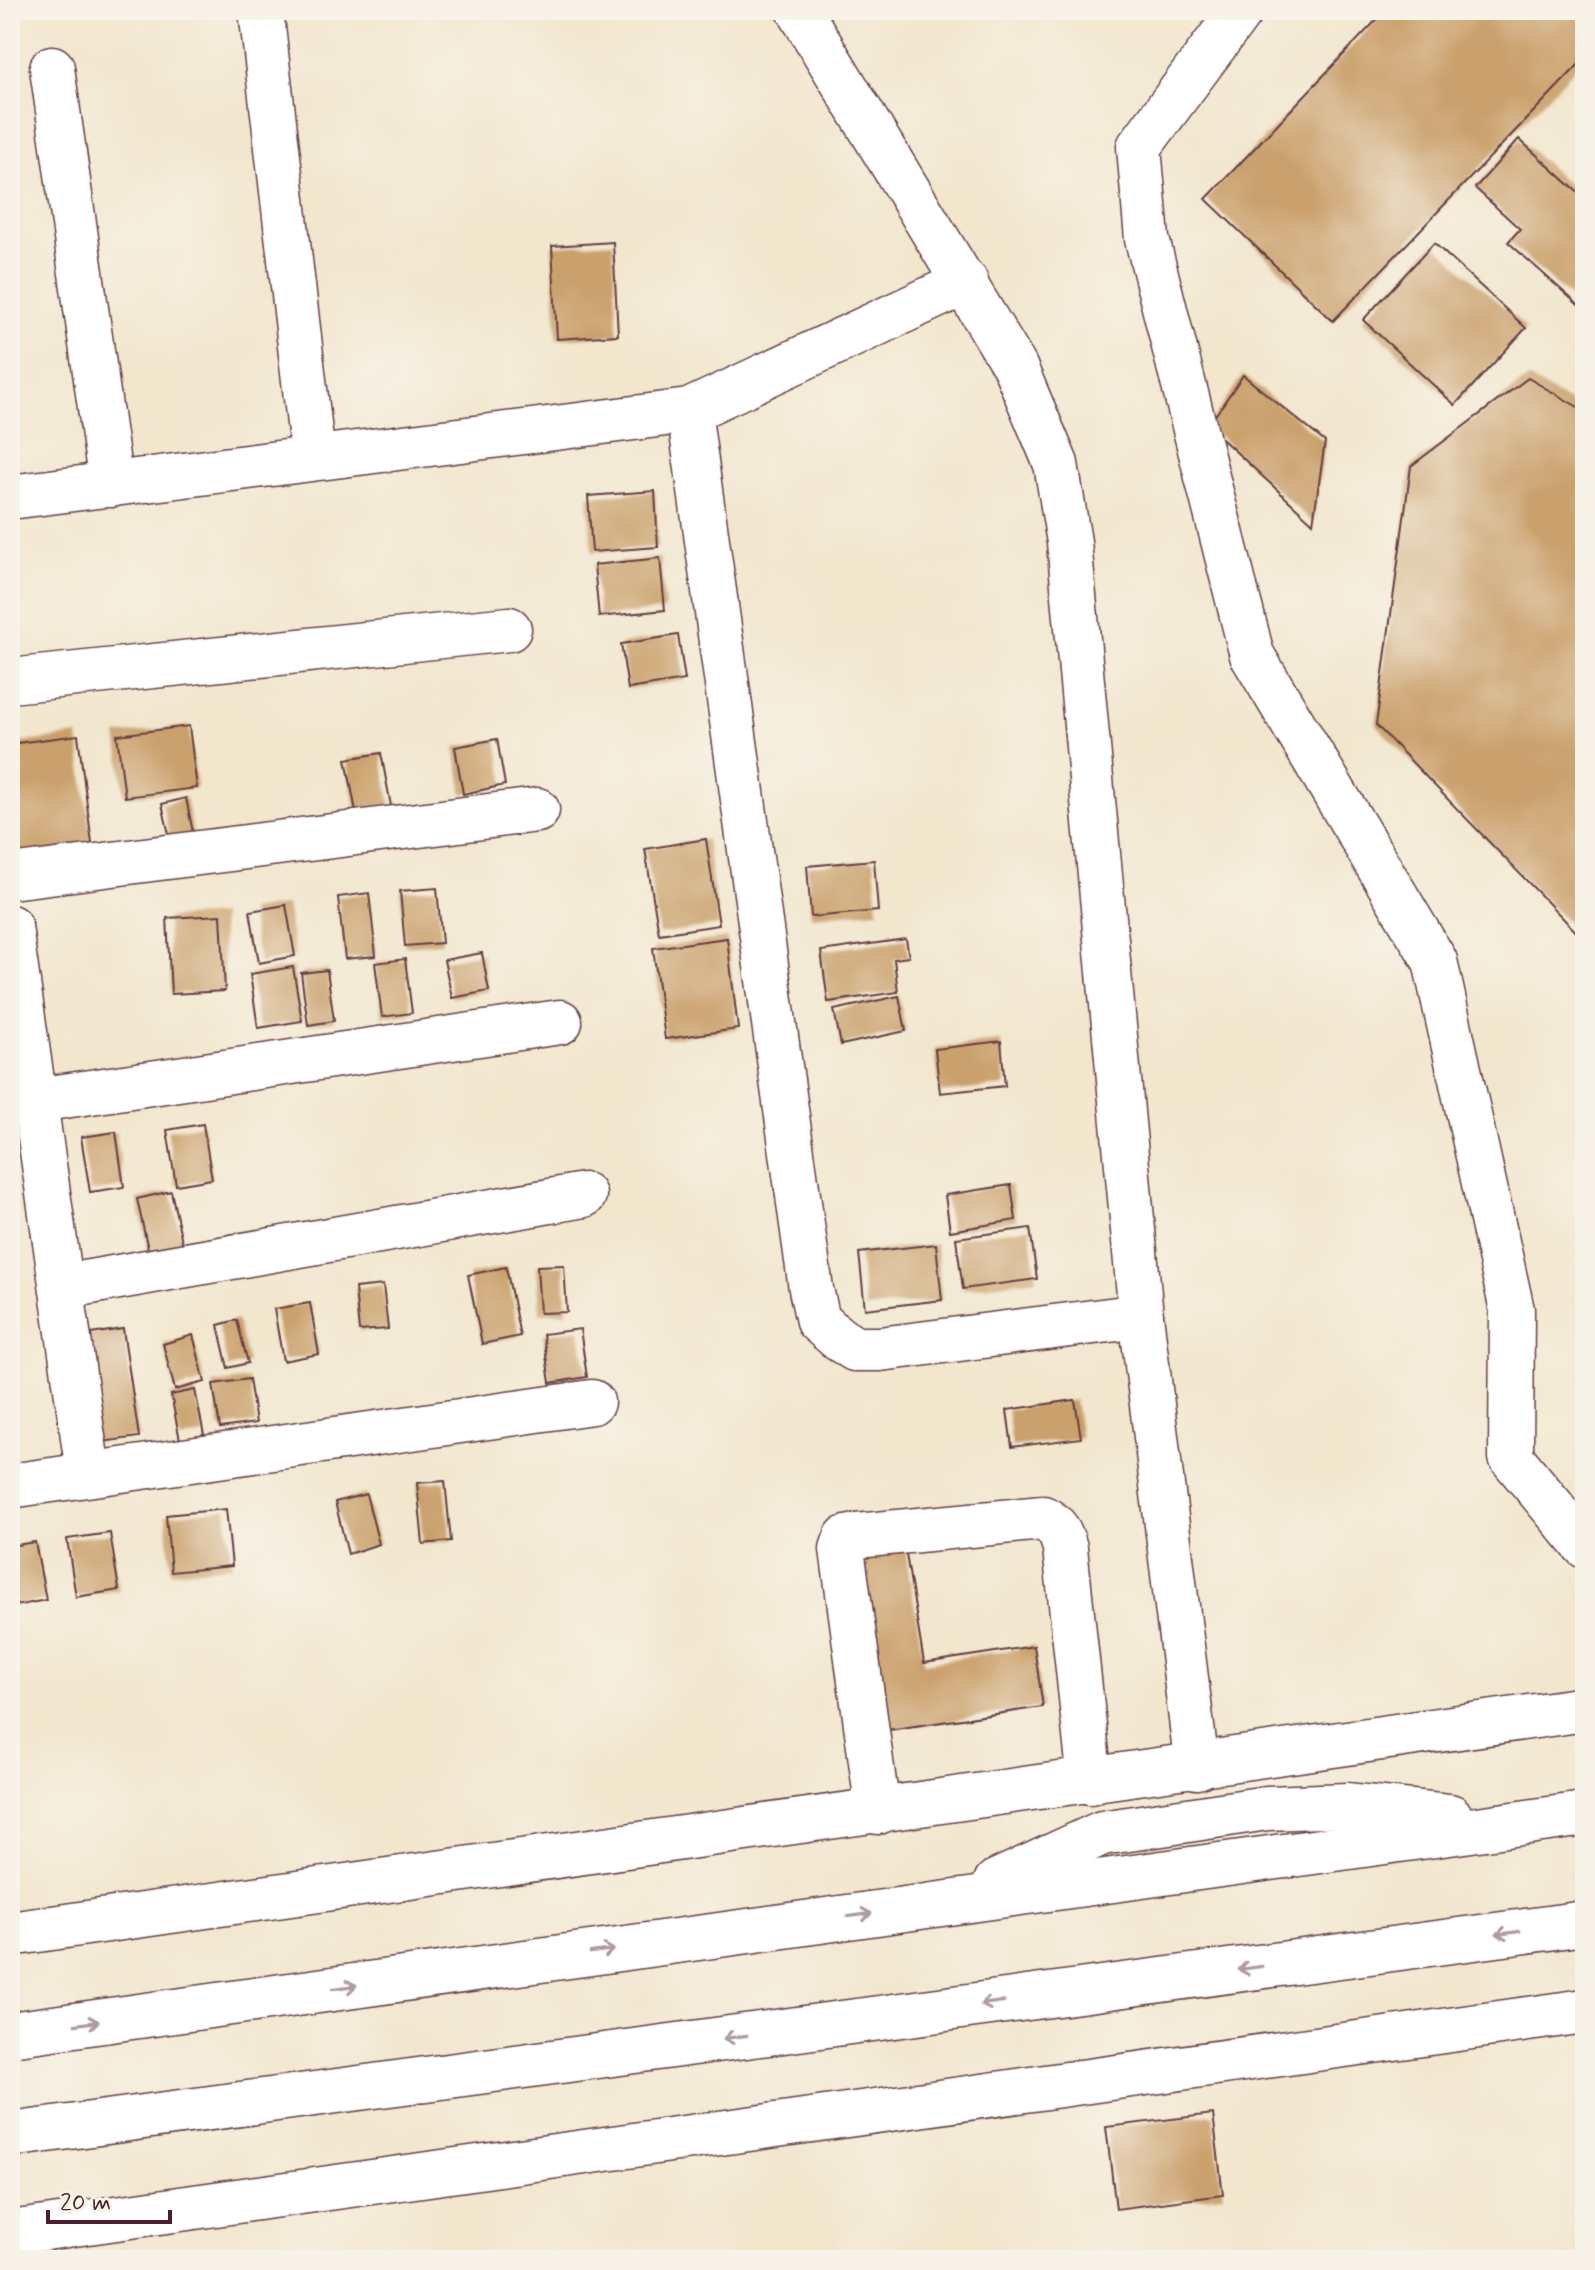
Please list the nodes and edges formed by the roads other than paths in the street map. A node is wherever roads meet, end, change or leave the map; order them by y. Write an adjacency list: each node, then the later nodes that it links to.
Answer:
1 (261, 10): 7 (street)
2 (799, 10): 5 (street)
3 (1241, 10): 23 (street)
4 (52, 68): 8 (street)
5 (966, 282): 6 (street); 19 (street)
6 (689, 411): 7 (street); 19 (street)
7 (313, 458): 8 (street)
8 (111, 485): 9 (street)
9 (10, 497)
10 (509, 629): 11 (street)
11 (10, 681)
12 (537, 810): 13 (street)
13 (10, 877)
14 (10, 927): 16 (street)
15 (560, 1022): 16 (street)
16 (23, 1102): 18 (street)
17 (584, 1195): 18 (street)
18 (62, 1287): 21 (street)
19 (1141, 1316): 25 (street)
20 (592, 1402): 21 (street)
21 (88, 1472): 22 (street)
22 (10, 1486)
23 (1585, 1546)
24 (1585, 1709): 25 (street)
25 (1197, 1767): 26 (street)
26 (1090, 1782): 27 (street); 27 (street)
27 (878, 1812): 30 (street)
28 (1585, 1814): 32 (street, one-way to 28)
29 (1585, 1923): 33 (street, one-way to 33)
30 (10, 1934)
31 (1585, 2011): 34 (street)
32 (10, 2034)
33 (10, 2135)
34 (10, 2233)

